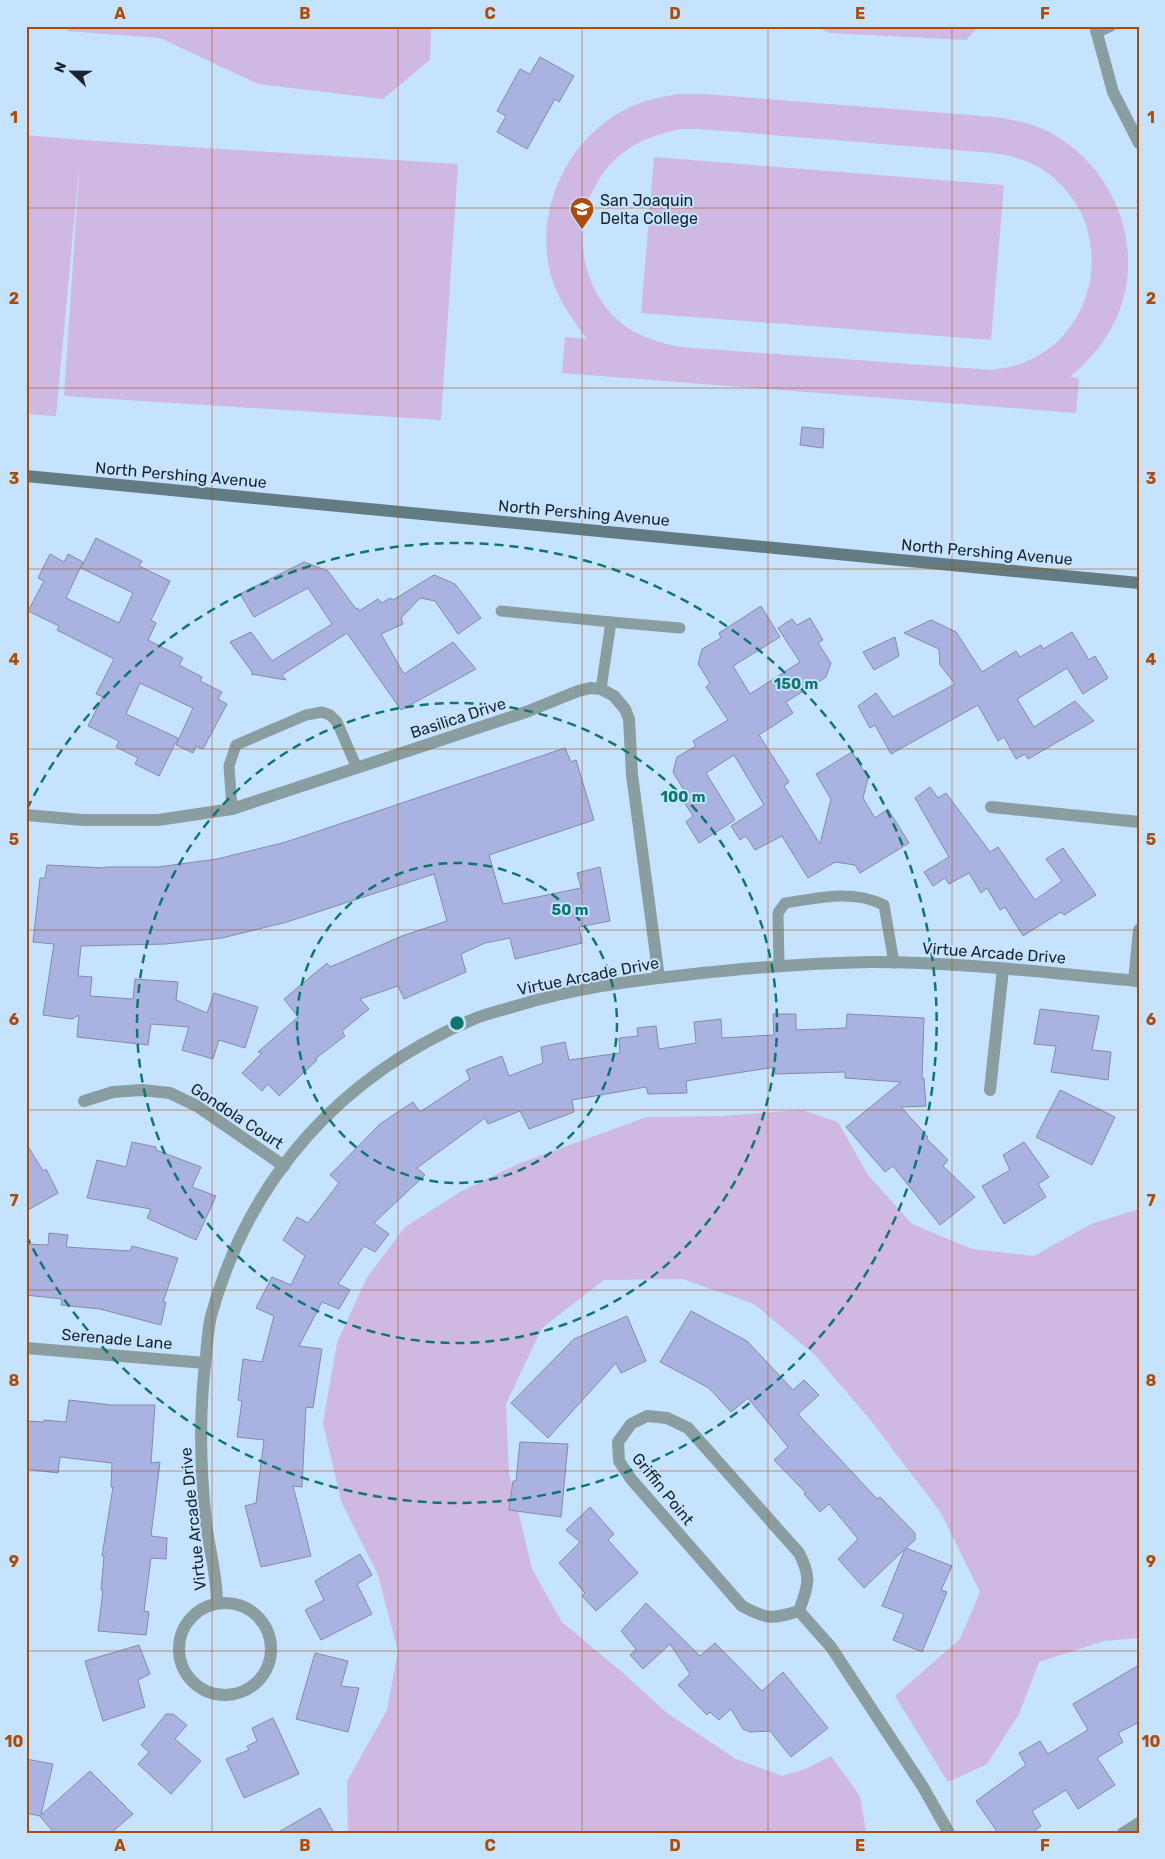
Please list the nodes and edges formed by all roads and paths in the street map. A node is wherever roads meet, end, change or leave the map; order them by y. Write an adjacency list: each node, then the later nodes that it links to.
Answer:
1 (1111, 26): 2 (lane)
2 (1095, 30): 3 (street)
3 (1139, 142)
4 (26, 476): 5 (main road, North Pershing Avenue)
5 (1139, 583)
6 (501, 611): 7 (lane)
7 (611, 622): 8 (lane); 9 (lane)
8 (680, 628)
9 (600, 689): 10 (street, Basilica Drive); 19 (street)
10 (357, 768): 12 (street, Basilica Drive); 12 (lane)
11 (991, 807): 14 (street)
12 (232, 809): 13 (street, Basilica Drive)
13 (26, 815)
14 (1139, 822)
15 (1139, 930): 20 (street)
16 (894, 963): 17 (street, Virtue Arcade Drive); 17 (lane); 18 (street, Virtue Arcade Drive)
17 (779, 966): 19 (street, Virtue Arcade Drive)
18 (1003, 969): 20 (street, Virtue Arcade Drive); 21 (street)
19 (659, 978): 23 (street, Virtue Arcade Drive)
20 (1136, 981)
21 (990, 1090)
22 (84, 1101): 23 (street, Gondola Court)
23 (284, 1166): 25 (street, Virtue Arcade Drive)
24 (26, 1348): 25 (street, Serenade Lane)
25 (205, 1363): 26 (street, Virtue Arcade Drive)
26 (217, 1603): 26 (street, Virtue Arcade Drive)
27 (799, 1611): 27 (street, Griffin Point); 29 (street)
28 (1139, 1823): 30 (street)
29 (948, 1833)
30 (1122, 1833)

